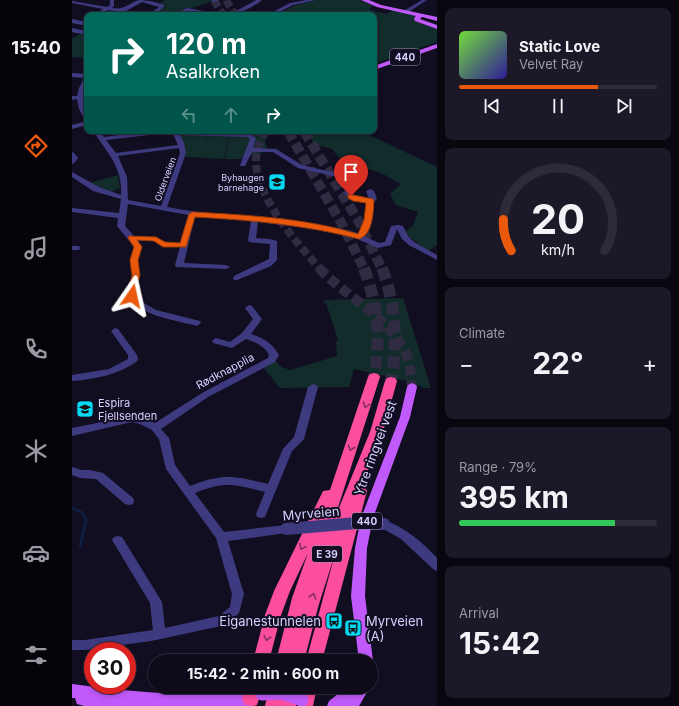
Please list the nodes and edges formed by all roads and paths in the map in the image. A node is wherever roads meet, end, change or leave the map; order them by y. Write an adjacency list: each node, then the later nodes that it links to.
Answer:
1 (112, 0): 10 (street)
2 (143, 0): 11 (street); 14 (street)
3 (260, 0): 17 (street)
4 (298, 0): 9 (street)
5 (314, 0): 9 (street)
6 (364, 0): 19 (main road)
7 (425, 0): 19 (street)
8 (72, 2): 10 (street)
9 (292, 4): 18 (street)
10 (108, 9): 11 (street); 12 (street)
11 (121, 11): 13 (street)
12 (102, 12)
13 (126, 12)
14 (154, 12)
15 (183, 12): 16 (street)
16 (198, 12)
17 (236, 12)
18 (279, 12)
19 (405, 12): 20 (main road)
20 (431, 17): 23 (main road)
21 (72, 21): 22 (street)
22 (84, 23)
23 (436, 27)
24 (72, 30): 25 (street)
25 (84, 33)
26 (437, 47): 27 (main road, 440)
27 (377, 67)
28 (72, 74): 29 (street)
29 (84, 76)
30 (84, 83): 31 (street)
31 (80, 97): 32 (street); 33 (street); 34 (street)
32 (84, 97)
33 (72, 98)
34 (84, 114)
35 (84, 124): 36 (street)
36 (72, 127)
37 (98, 134): 41 (street)
38 (133, 134): 41 (street)
39 (176, 134): 42 (street, Olderveien)
40 (212, 134): 43 (street)
41 (102, 139): 45 (street)
42 (182, 146): 45 (street); 54 (street, Olderveien)
43 (249, 150): 47 (street); 49 (street)
44 (72, 154): 46 (street)
45 (114, 155): 52 (street)
46 (72, 162)
47 (242, 165)
48 (72, 174): 52 (street)
49 (346, 177)
50 (370, 191): 53 (street)
51 (347, 192): 53 (street)
52 (124, 200): 54 (street); 57 (street)
53 (370, 201): 59 (street)
54 (163, 209): 56 (street)
55 (72, 210): 57 (street)
56 (192, 214): 58 (street); 61 (street)
57 (122, 216): 60 (street)
58 (255, 219): 59 (street); 64 (street)
59 (359, 236): 62 (street)
60 (132, 238): 61 (street); 66 (street)
61 (183, 245): 63 (street)
62 (437, 258)
63 (226, 267)
64 (237, 278)
65 (249, 308): 68 (street, Rødknapplia)
66 (197, 323)
67 (115, 331): 71 (street)
68 (245, 335): 69 (street, Rødknapplia); 75 (street, Rødknapplia)
69 (216, 341)
70 (374, 377): 78 (highway, E 39, one-way to 78)
71 (72, 378)
72 (391, 381): 77 (highway, E 39)
73 (313, 387): 80 (street)
74 (412, 387): 93 (main road, Ytre ringvei vest / 440)
75 (155, 428): 76 (street); 81 (street)
76 (72, 432)
77 (369, 451): 91 (highway, E 39, one-way to 77); 92 (highway, E 39)
78 (346, 464): 89 (highway, E 39, one-way to 89); 90 (highway, E 39)
79 (72, 471): 82 (street)
80 (271, 489): 81 (street); 83 (street)
81 (188, 491): 84 (street)
82 (128, 501)
83 (261, 514)
84 (221, 536): 86 (street, Myrveien, bridge); 87 (street)
85 (118, 540): 87 (street)
86 (437, 566)
87 (160, 634): 88 (street)
88 (72, 645)
89 (263, 654)
90 (286, 654)
91 (298, 654)
92 (316, 654)
93 (365, 654)
94 (72, 691): 97 (main road)
95 (350, 694): 102 (main road)
96 (359, 694): 103 (main road)
97 (257, 696): 99 (main road, bridge); 101 (highway)
98 (72, 697): 100 (main road)
99 (303, 701)
100 (132, 706)
101 (274, 706)
102 (334, 706)
103 (351, 706)

